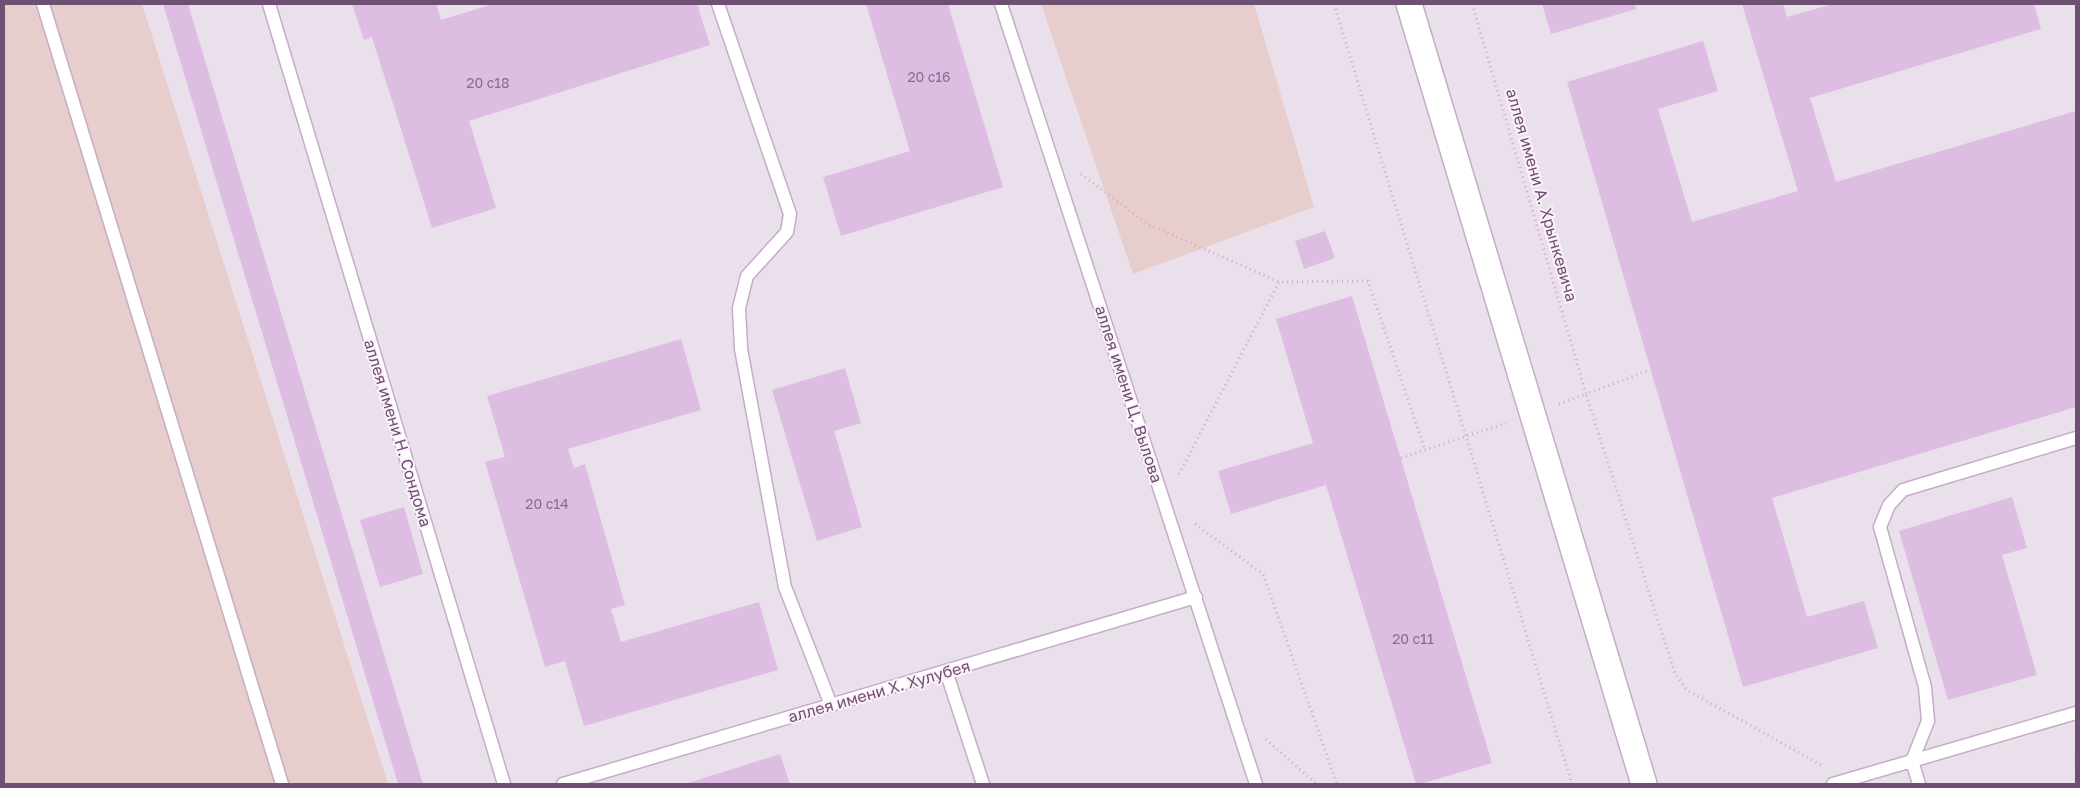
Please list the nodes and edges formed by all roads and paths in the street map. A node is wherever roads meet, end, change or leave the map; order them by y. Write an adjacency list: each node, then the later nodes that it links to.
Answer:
1 (43, 4): 27 (lane)
2 (270, 4): 28 (lane, аллея имени Н. Сондома)
3 (718, 4): 20 (lane)
4 (1001, 4): 8 (lane, аллея имени Ц. Вылова)
5 (1334, 4): 13 (path)
6 (1409, 4): 12 (street)
7 (1472, 4): 11 (path, аллея имени А. Хрынкевича)
8 (1049, 149): 9 (path); 17 (lane, аллея имени Ц. Вылова)
9 (1279, 282): 15 (path); 17 (path)
10 (1647, 371): 11 (path)
11 (1586, 394): 12 (path); 26 (path, аллея имени А. Хрынкевича)
12 (1533, 414): 13 (path); 35 (street)
13 (1465, 437): 15 (path); 34 (path)
14 (2076, 438): 24 (lane)
15 (1425, 450): 16 (path)
16 (1401, 458)
17 (1165, 502): 18 (lane, аллея имени Ц. Вылова); 33 (path)
18 (1196, 597): 19 (lane, аллея имени Х. Хулубея); 21 (lane, аллея имени Ц. Вылова)
19 (946, 671): 20 (lane, аллея имени Х. Хулубея); 30 (lane)
20 (831, 705): 29 (lane, аллея имени Х. Хулубея)
21 (1233, 709): 31 (lane, аллея имени Ц. Вылова); 32 (path)
22 (2076, 713): 24 (lane)
23 (2076, 758): 25 (path)
24 (1912, 761): 26 (lane); 37 (lane)
25 (2076, 767)
26 (1847, 780): 36 (lane)
27 (282, 784)
28 (504, 784)
29 (563, 784)
30 (983, 784)
31 (1256, 784)
32 (1316, 784)
33 (1337, 784)
34 (1572, 784)
35 (1644, 784)
36 (1832, 784)
37 (1919, 784)

